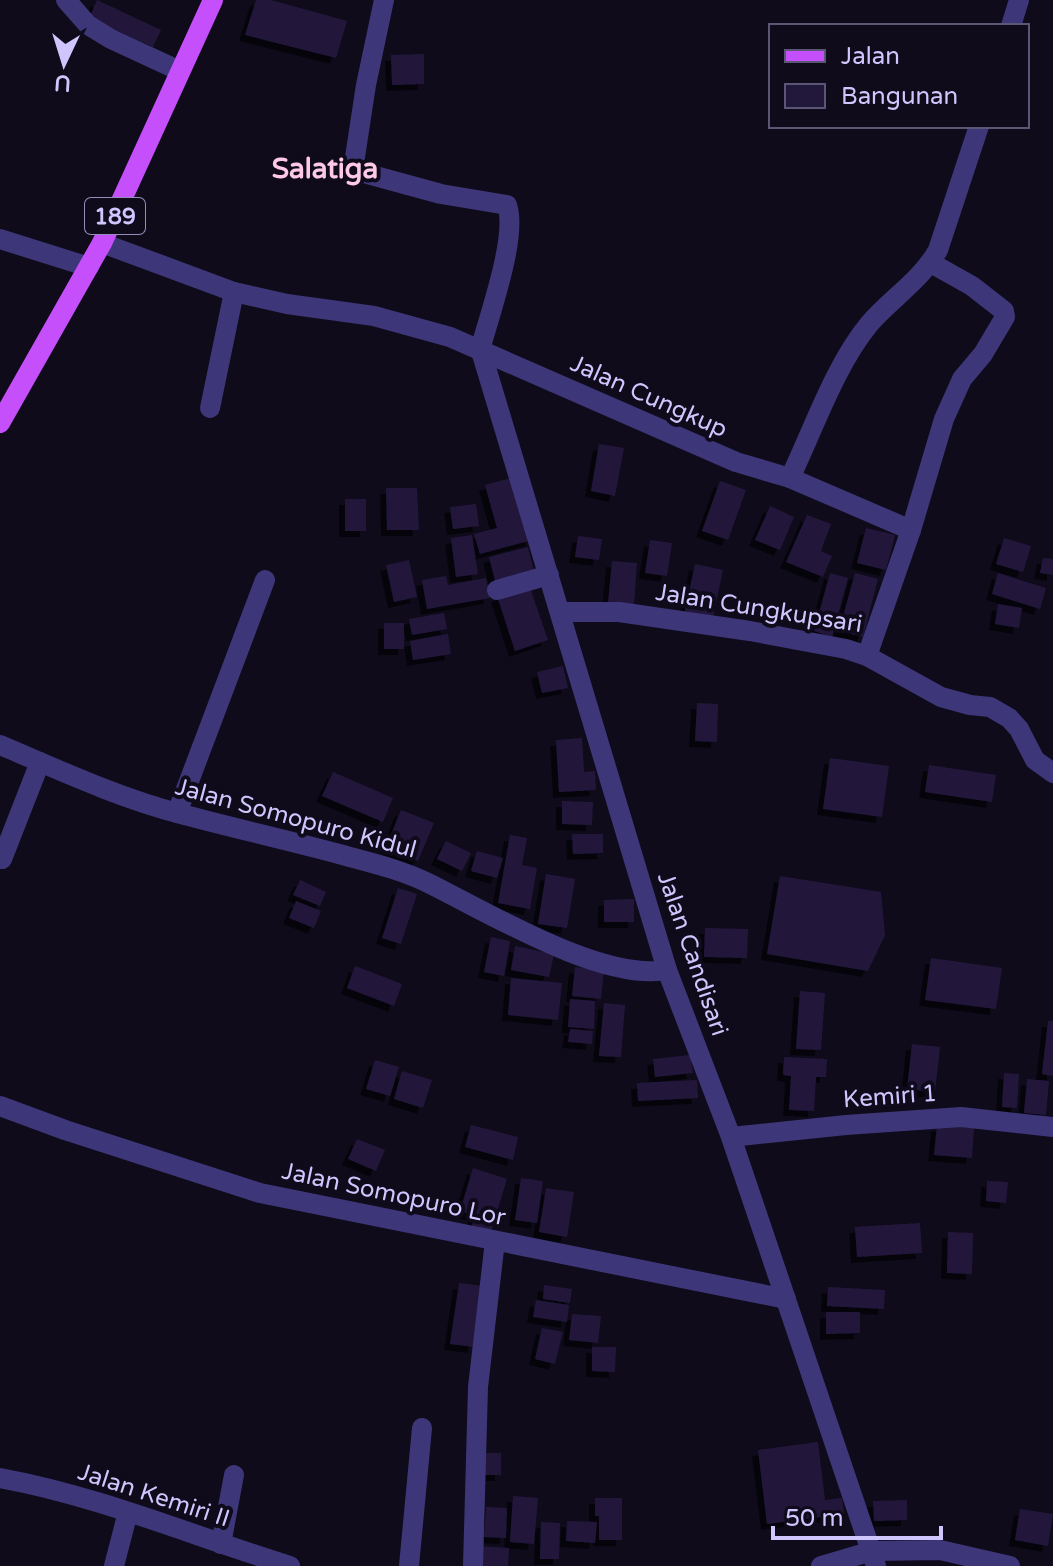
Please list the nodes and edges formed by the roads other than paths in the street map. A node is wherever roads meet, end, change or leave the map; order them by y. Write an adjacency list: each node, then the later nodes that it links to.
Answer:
1 (66, 0): 6 (street)
2 (213, 0): 6 (main road, 189)
3 (384, 0): 13 (street)
4 (1019, 0): 5 (street)
5 (1012, 24)
6 (180, 71): 9 (main road, 189)
7 (978, 128): 10 (street)
8 (0, 239): 11 (street)
9 (102, 243): 11 (main road, 189); 12 (street, Jalan Cungkup)
10 (931, 263): 16 (street); 17 (street, Jalan Cungkupsari)
11 (89, 267): 15 (main road, 189)
12 (234, 292): 13 (street, Jalan Cungkup); 14 (street)
13 (480, 350): 16 (street, Jalan Cungkup); 18 (street, Jalan Candisari)
14 (210, 408)
15 (0, 423)
16 (790, 478): 17 (street)
17 (911, 530): 22 (street, Jalan Cungkupsari)
18 (549, 575): 20 (street); 21 (street, Jalan Candisari)
19 (265, 580): 26 (street)
20 (497, 590)
21 (560, 612): 22 (street, Jalan Cungkupsari); 28 (street, Jalan Candisari)
22 (867, 656): 25 (street)
23 (0, 745): 24 (street, Jalan Somopuro Kidul)
24 (40, 762): 26 (street, Jalan Somopuro Kidul); 27 (street)
25 (1053, 773)
26 (177, 813): 28 (street, Jalan Somopuro Kidul)
27 (2, 859)
28 (667, 970): 31 (street, Jalan Candisari)
29 (0, 1106): 32 (street, Jalan Somopuro Lor)
30 (1053, 1127): 31 (street, Kemiri 1)
31 (731, 1137): 33 (street, Jalan Candisari)
32 (495, 1241): 33 (street, Jalan Somopuro Lor); 43 (street)
33 (786, 1299): 39 (street, Jalan Candisari)
34 (422, 1428): 42 (street)
35 (234, 1475): 38 (street)
36 (0, 1478): 37 (street, Jalan Kemiri II)
37 (128, 1512): 38 (street, Jalan Kemiri II); 40 (street)
38 (221, 1544): 41 (street, Jalan Kemiri II)
39 (874, 1558): 44 (street); 45 (street)
40 (114, 1566)
41 (290, 1566)
42 (409, 1566)
43 (473, 1566)
44 (821, 1566)
45 (1010, 1566)

